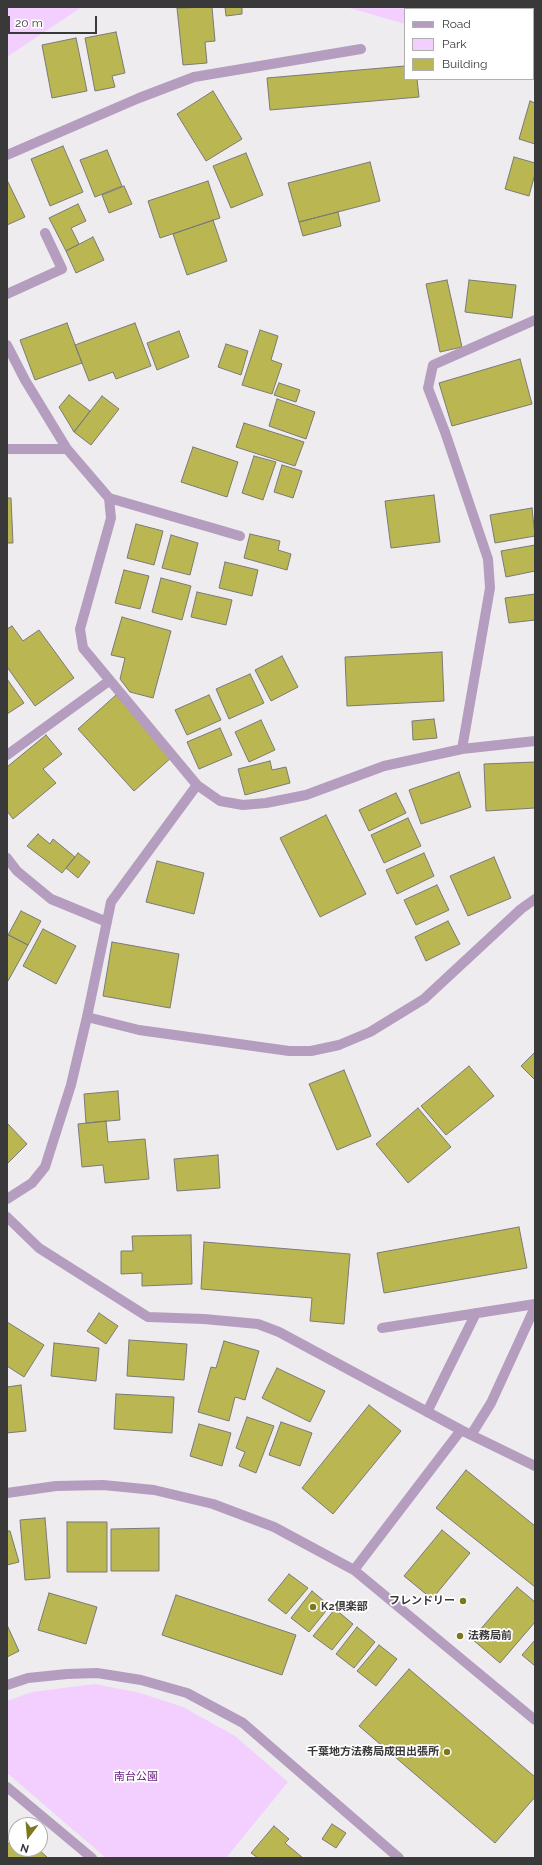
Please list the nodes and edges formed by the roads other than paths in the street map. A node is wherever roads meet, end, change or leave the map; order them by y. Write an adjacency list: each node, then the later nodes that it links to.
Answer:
1 (361, 50): 2 (street)
2 (7, 155)
3 (45, 233): 4 (street)
4 (7, 294)
5 (535, 320): 13 (street)
6 (7, 345): 8 (street)
7 (7, 449): 8 (street)
8 (67, 449): 9 (street)
9 (109, 498): 10 (street); 11 (street)
10 (240, 536)
11 (109, 681): 14 (street); 15 (street)
12 (535, 741): 13 (street)
13 (462, 749): 15 (street)
14 (7, 755)
15 (197, 785): 18 (street)
16 (7, 858): 18 (street)
17 (535, 899): 19 (street)
18 (106, 922): 19 (street)
19 (87, 1018): 20 (street)
20 (7, 1199)
21 (7, 1217): 26 (street)
22 (535, 1304): 24 (street)
23 (535, 1307): 28 (street)
24 (476, 1313): 25 (street); 26 (street)
25 (382, 1328)
26 (427, 1412): 27 (street)
27 (461, 1430): 28 (street); 31 (street)
28 (471, 1435): 29 (street)
29 (535, 1466)
30 (7, 1493): 31 (street)
31 (354, 1570): 33 (street)
32 (7, 1686): 36 (street)
33 (535, 1720)
34 (7, 1788): 35 (street)
35 (92, 1858)
36 (400, 1858)

